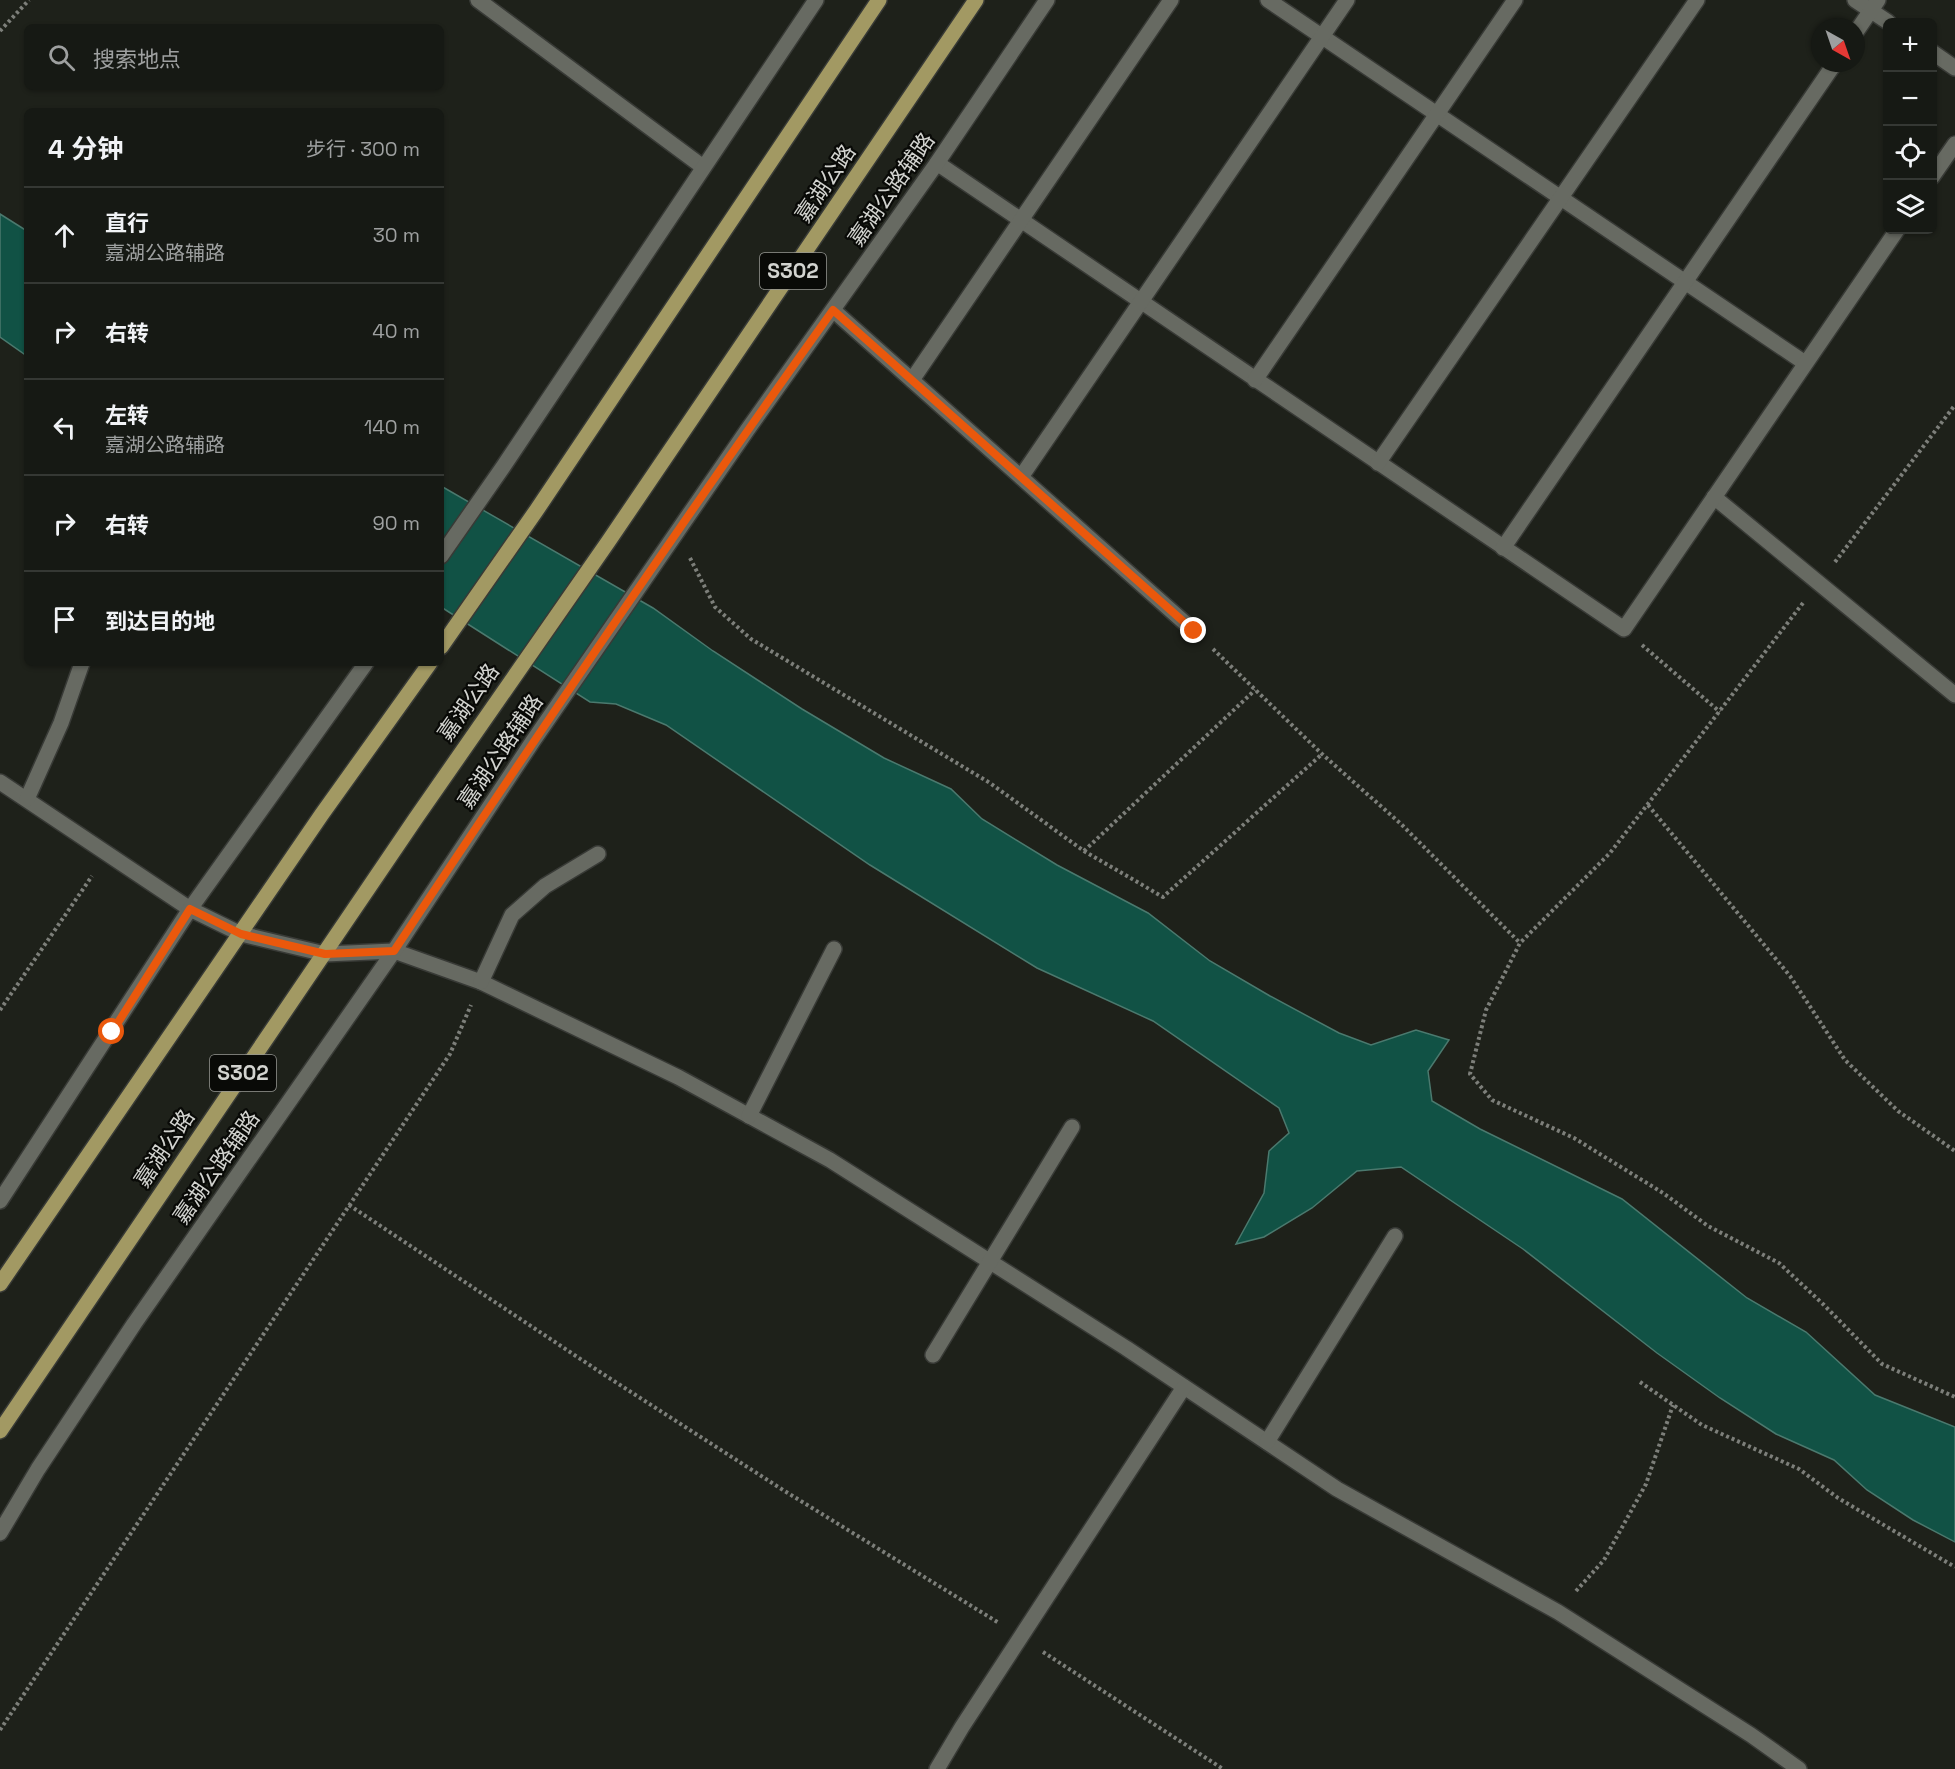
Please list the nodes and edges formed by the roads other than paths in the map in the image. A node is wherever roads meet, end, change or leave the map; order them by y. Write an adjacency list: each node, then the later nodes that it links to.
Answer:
1 (478, 0): 22 (street)
2 (816, 0): 22 (street)
3 (879, 0): 39 (main road)
4 (976, 0): 51 (main road, 嘉湖公路 / S302)
5 (1047, 0): 21 (street, 嘉湖公路辅路)
6 (1171, 0): 25 (street)
7 (1268, 0): 15 (street)
8 (1347, 0): 15 (street)
9 (1515, 0): 19 (street)
10 (1697, 0): 24 (street)
11 (1855, 0): 12 (street)
12 (1874, 5): 13 (street); 14 (street)
13 (1865, 18)
14 (1885, 18)
15 (1322, 36): 19 (street); 28 (street)
16 (1937, 55): 17 (street)
17 (1955, 68)
18 (1829, 72): 27 (street)
19 (1437, 114): 24 (street); 32 (street)
20 (1955, 144): 23 (street)
21 (937, 163): 25 (street); 29 (street, 嘉湖公路辅路)
22 (704, 167): 37 (street)
23 (1937, 170)
24 (1561, 198): 27 (street); 33 (street)
25 (1020, 220): 28 (street); 31 (street)
26 (1894, 234): 30 (street)
27 (1685, 282): 30 (street); 36 (street)
28 (1141, 302): 32 (street); 34 (street)
29 (833, 310): 31 (street); 50 (street, 嘉湖公路辅路)
30 (1806, 363): 35 (street)
31 (912, 380): 34 (street)
32 (1255, 380): 33 (street)
33 (1378, 463): 36 (street)
34 (1021, 477): 38 (street)
35 (1714, 497): 36 (street); 43 (street)
36 (1503, 548)
37 (444, 552)
38 (1194, 631)
39 (444, 643)
40 (81, 666): 45 (street)
41 (364, 666): 47 (street)
42 (428, 666): 48 (main road)
43 (1955, 695)
44 (0, 782): 45 (street)
45 (27, 799): 47 (street)
46 (598, 854): 52 (street)
47 (190, 909): 48 (street); 55 (street)
48 (241, 934): 51 (street); 58 (main road)
49 (834, 949): 53 (street)
50 (394, 951): 51 (street); 52 (street); 63 (street, 嘉湖公路辅路)
51 (325, 954): 61 (main road, 嘉湖公路 / S302)
52 (481, 982): 53 (street)
53 (749, 1116): 57 (street)
54 (1072, 1127): 57 (street)
55 (0, 1201)
56 (1395, 1236): 62 (street)
57 (989, 1263): 59 (street); 60 (street)
58 (0, 1284)
59 (933, 1355)
60 (1184, 1387): 62 (street); 64 (street)
61 (0, 1431)
62 (1267, 1442): 65 (street)
63 (0, 1533)
64 (937, 1769)
65 (1799, 1769)

